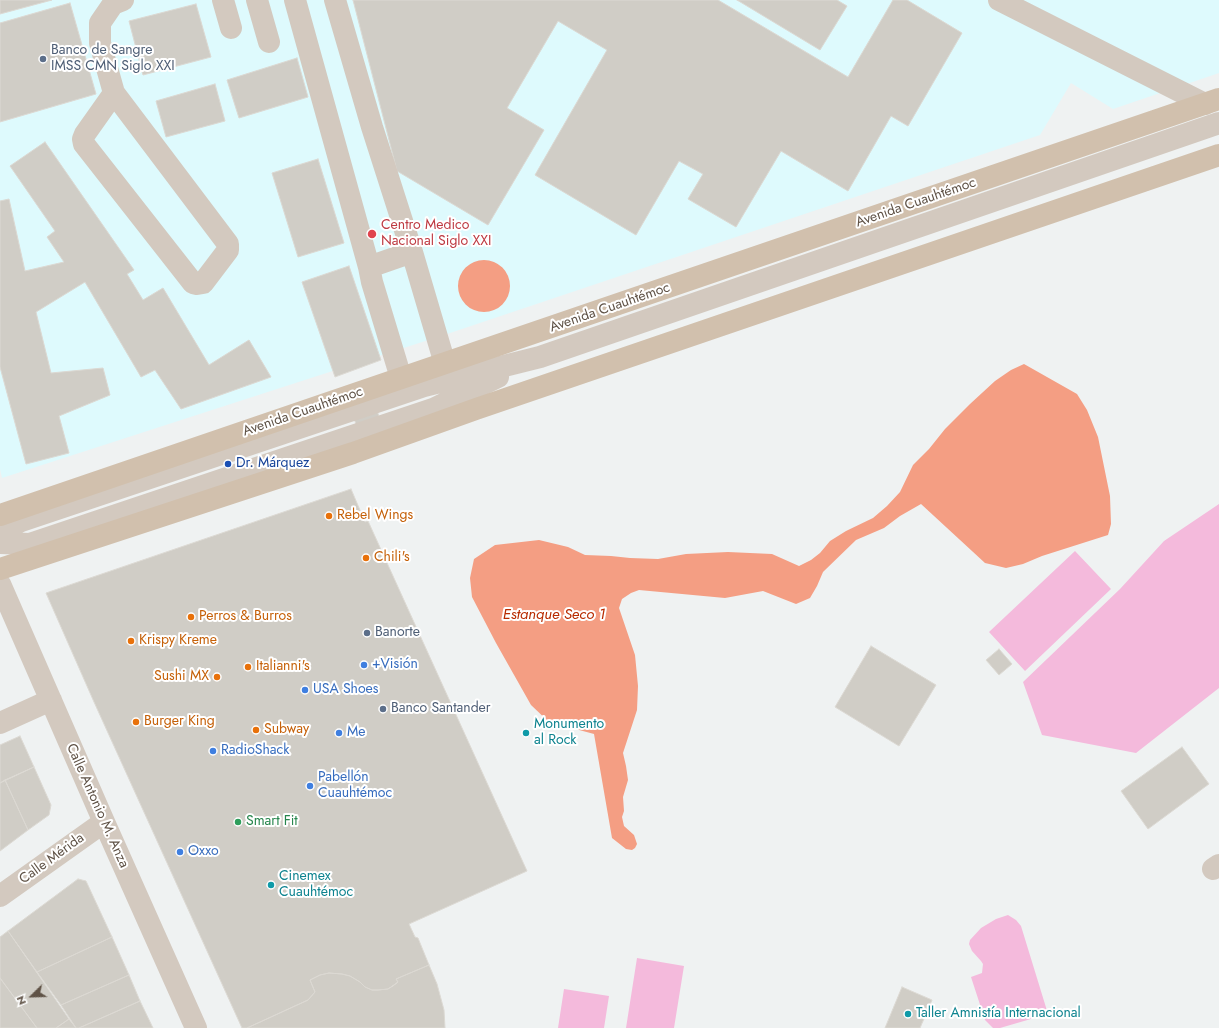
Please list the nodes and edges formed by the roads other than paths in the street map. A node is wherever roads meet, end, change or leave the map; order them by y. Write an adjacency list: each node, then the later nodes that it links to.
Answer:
1 (123, 0): 9 (street)
2 (224, 0): 7 (street)
3 (257, 0): 8 (street)
4 (295, 0): 14 (street)
5 (335, 0): 13 (street)
6 (1000, 0): 10 (street)
7 (231, 28)
8 (269, 42)
9 (114, 93): 9 (street)
10 (1212, 102): 16 (main road, Avenida Cuauhtémoc)
11 (1219, 123): 15 (street)
12 (1219, 155): 21 (main road)
13 (412, 252): 14 (street); 16 (street)
14 (369, 267): 17 (street)
15 (540, 357): 19 (street); 20 (street)
16 (445, 364): 17 (main road, Avenida Cuauhtémoc)
17 (402, 378): 18 (main road, Avenida Cuauhtémoc)
18 (0, 515)
19 (0, 532)
20 (0, 542)
21 (0, 569)
22 (0, 584): 23 (street, Calle Antonio M. Anza)
23 (51, 700): 24 (street); 25 (street, Calle Antonio M. Anza)
24 (0, 723)
25 (104, 822): 26 (street, Calle Mérida); 27 (street, Calle Antonio M. Anza)
26 (0, 896)
27 (196, 1028)

